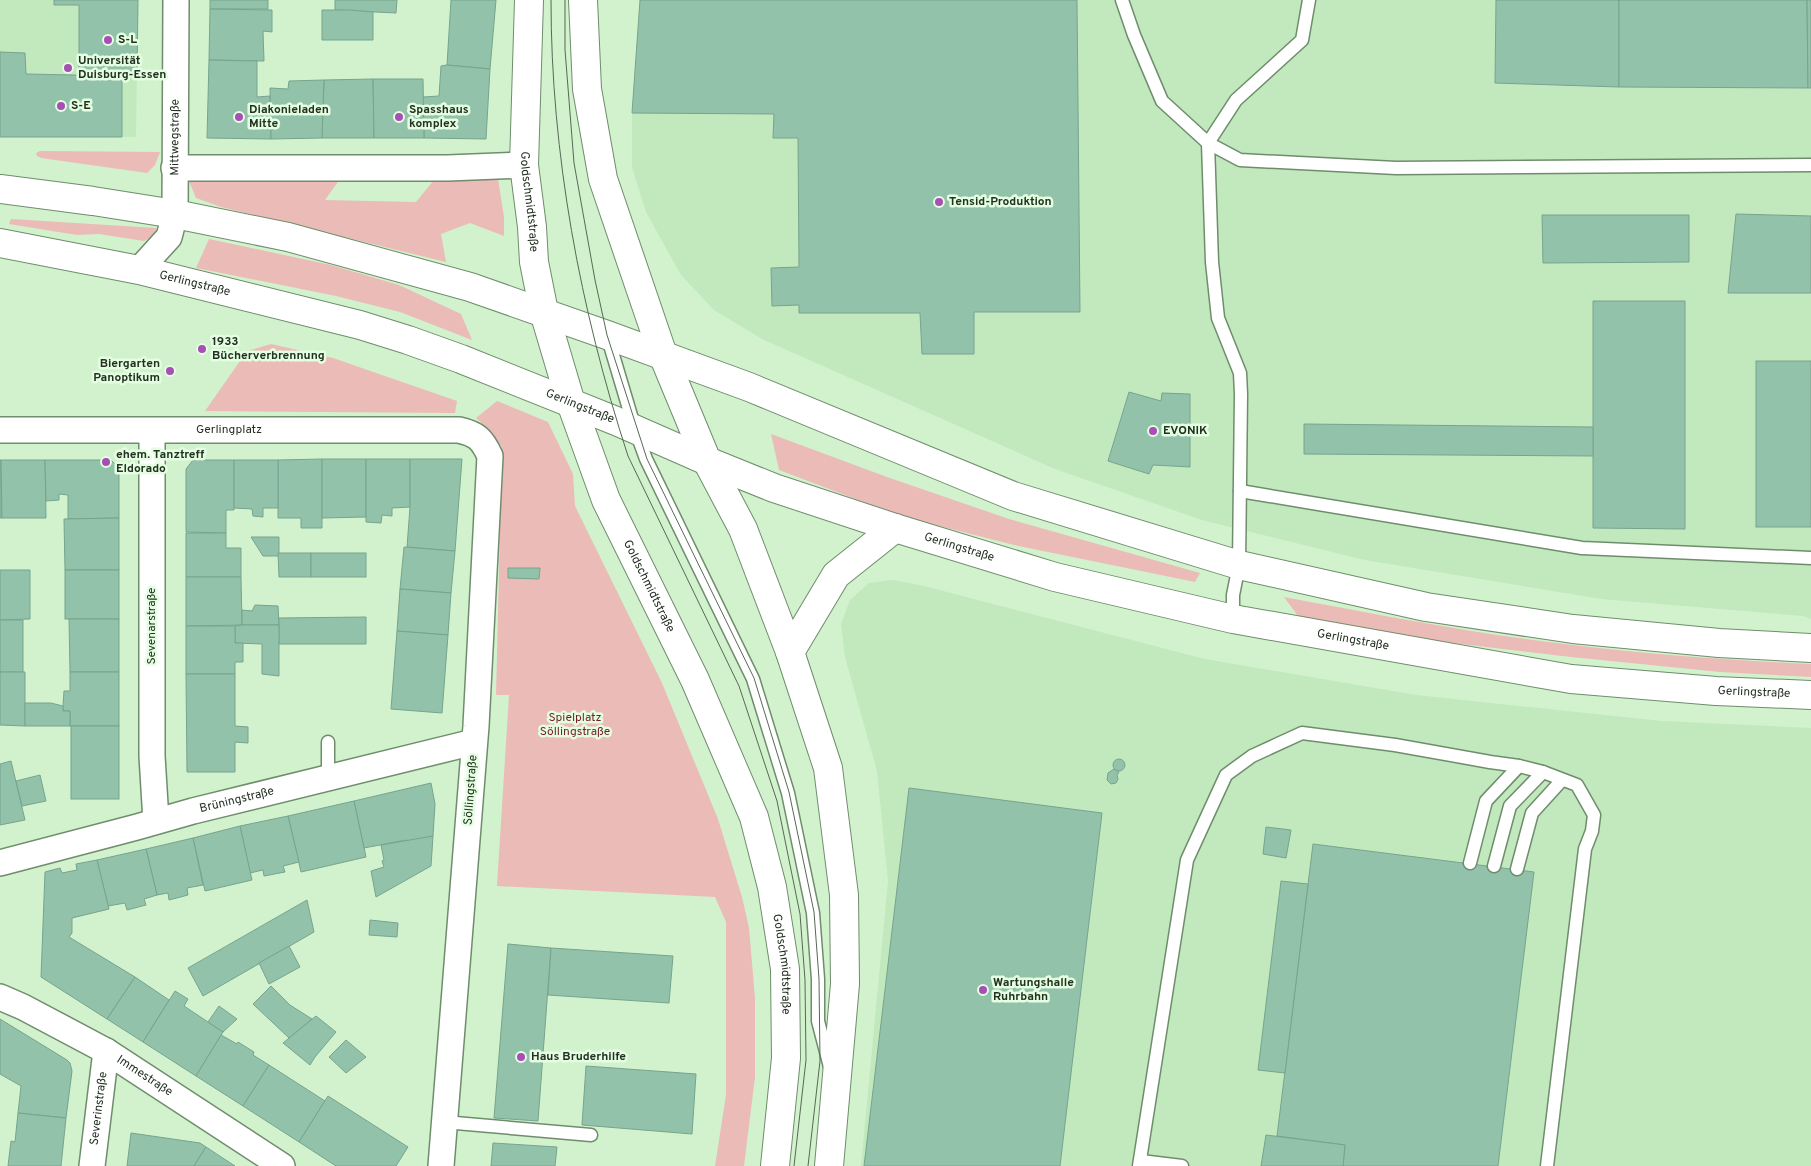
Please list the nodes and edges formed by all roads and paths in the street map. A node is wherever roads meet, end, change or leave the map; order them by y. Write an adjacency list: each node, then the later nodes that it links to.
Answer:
1 (176, 0): 9 (street, Mittwegstraße)
2 (529, 0): 7 (main road, Goldschmidtstraße)
3 (583, 0): 16 (main road)
4 (1122, 0): 6 (lane)
5 (1309, 0): 6 (lane)
6 (1208, 143): 8 (lane); 23 (lane)
7 (524, 165): 9 (street); 14 (main road, Goldschmidtstraße)
8 (1811, 165)
9 (174, 168): 11 (street, Mittwegstraße)
10 (0, 189): 11 (main road)
11 (174, 214): 13 (street, Gerlingstraße); 14 (main road)
12 (0, 242): 13 (main road, Gerlingstraße)
13 (139, 270): 17 (main road, Gerlingstraße)
14 (544, 312): 15 (main road); 17 (main road, Goldschmidtstraße)
15 (607, 335): 16 (main road); 18 (lane)
16 (663, 355): 22 (main road); 26 (main road)
17 (572, 403): 18 (main road, Gerlingstraße); 51 (main road, Goldschmidtstraße)
18 (635, 429): 22 (main road, Gerlingstraße); 44 (lane)
19 (0, 430): 21 (street, Gerlingplatz)
20 (458, 430): 21 (street, Gerlingplatz); 32 (street, Söllingstraße)
21 (152, 431): 37 (street, Sevenarstraße)
22 (708, 461): 24 (main road, Gerlingstraße); 29 (main road)
23 (1240, 492): 25 (lane); 26 (lane)
24 (895, 528): 27 (main road, Gerlingstraße); 29 (main road)
25 (1811, 558)
26 (1238, 565): 27 (lane); 28 (main road)
27 (1233, 619): 30 (main road, Gerlingstraße)
28 (1811, 648)
29 (790, 652): 44 (main road)
30 (1811, 695)
31 (328, 742): 35 (lane)
32 (474, 742): 35 (street, Brüningstraße); 45 (street, Söllingstraße)
33 (1519, 766): 34 (lane); 39 (lane); 47 (lane)
34 (1543, 772): 36 (lane); 40 (lane)
35 (328, 779): 37 (street, Brüningstraße)
36 (1562, 780): 41 (lane); 54 (lane)
37 (156, 821): 38 (street, Brüningstraße)
38 (0, 863)
39 (1470, 863)
40 (1494, 866)
41 (1517, 869)
42 (0, 997): 43 (street, Immestraße)
43 (106, 1051): 48 (street, Severinstraße); 49 (street, Immestraße)
44 (836, 1092): 52 (main road)
45 (444, 1122): 46 (lane); 50 (street, Söllingstraße)
46 (591, 1135)
47 (1140, 1163): 53 (lane)
48 (92, 1166)
49 (282, 1166)
50 (441, 1166)
51 (775, 1166)
52 (829, 1166)
53 (1182, 1166)
54 (1547, 1166)

